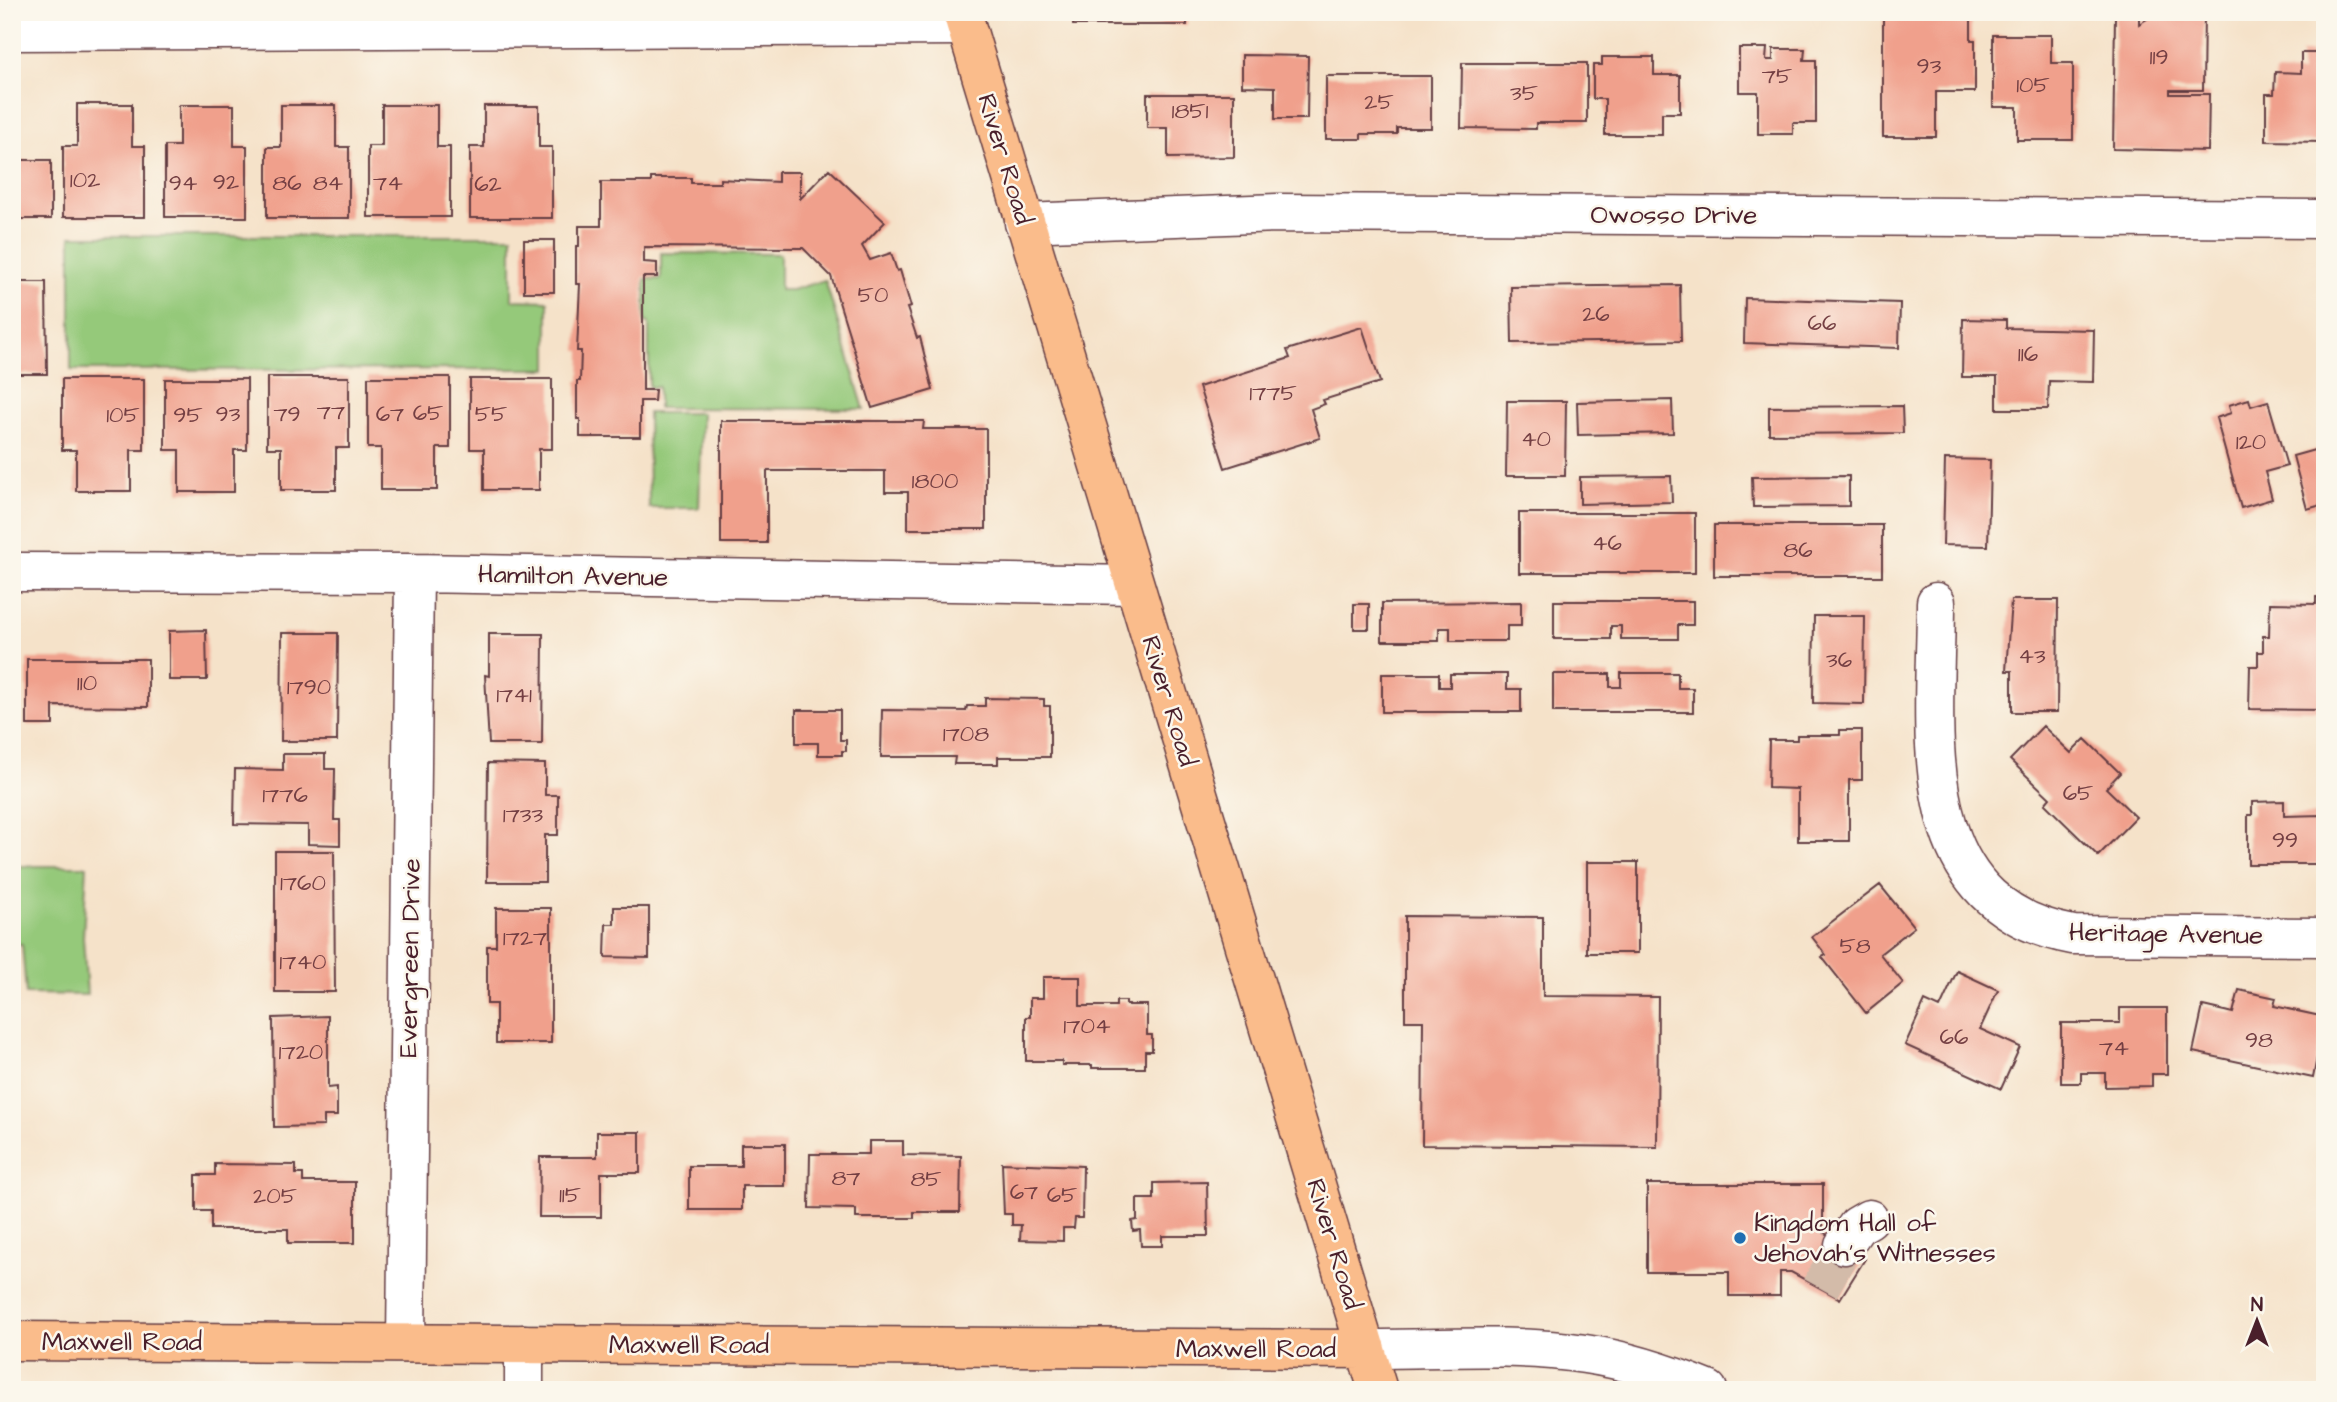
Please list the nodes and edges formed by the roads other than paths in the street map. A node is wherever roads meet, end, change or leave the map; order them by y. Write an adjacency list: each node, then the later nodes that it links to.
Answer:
1 (964, 19): 2 (street); 5 (main road, River Road)
2 (147, 22): 3 (street)
3 (12, 31)
4 (2325, 219): 5 (street, Owosso Drive)
5 (1024, 223): 8 (main road, River Road)
6 (12, 572): 7 (street, Hamilton Avenue)
7 (414, 573): 8 (street, Hamilton Avenue); 12 (street, Evergreen Drive)
8 (1134, 585): 14 (main road, River Road)
9 (1936, 602): 10 (street, Heritage Avenue)
10 (2325, 937)
11 (12, 1341): 12 (main road, Maxwell Road)
12 (406, 1343): 13 (main road, Maxwell Road)
13 (524, 1344): 14 (main road, Maxwell Road); 15 (street)
14 (1366, 1349): 16 (main road, River Road); 17 (street)
15 (524, 1390)
16 (1378, 1390)
17 (1708, 1390)

